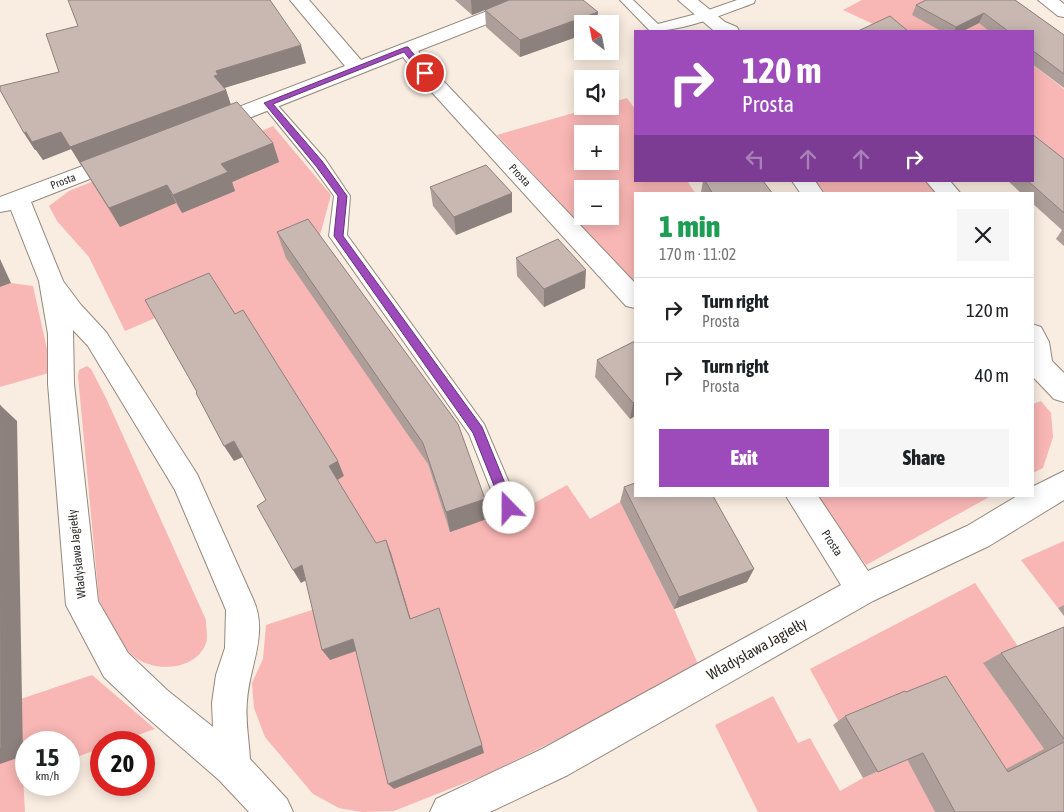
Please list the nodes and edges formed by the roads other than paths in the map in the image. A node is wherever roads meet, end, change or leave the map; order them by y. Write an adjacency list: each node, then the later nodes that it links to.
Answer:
1 (299, 0): 10 (street)
2 (532, 0): 9 (street)
3 (626, 0): 8 (lane)
4 (686, 0): 8 (street)
5 (749, 0): 8 (lane)
6 (1047, 0): 7 (street)
7 (1064, 12)
8 (718, 26)
9 (406, 49): 10 (street); 20 (street, Prosta)
10 (358, 69): 11 (street)
11 (268, 103): 12 (street); 26 (lane)
12 (194, 131)
13 (139, 152): 18 (street, Prosta)
14 (804, 182): 16 (street)
15 (937, 182): 17 (street)
16 (812, 192)
17 (948, 192)
18 (9, 202): 19 (street, Władysława Jagiełły)
19 (51, 281): 28 (street, Władysława Jagiełły); 28 (street, Władysława Jagiełły)
20 (634, 299)
21 (1034, 338): 22 (street)
22 (1036, 364): 23 (street)
23 (1064, 391)
24 (1064, 484): 27 (street, Władysława Jagiełły)
25 (802, 497): 27 (street, Prosta)
26 (509, 508)
27 (862, 590): 30 (street, Władysława Jagiełły)
28 (232, 767): 29 (street, Władysława Jagiełły)
29 (274, 812)
30 (449, 812)

